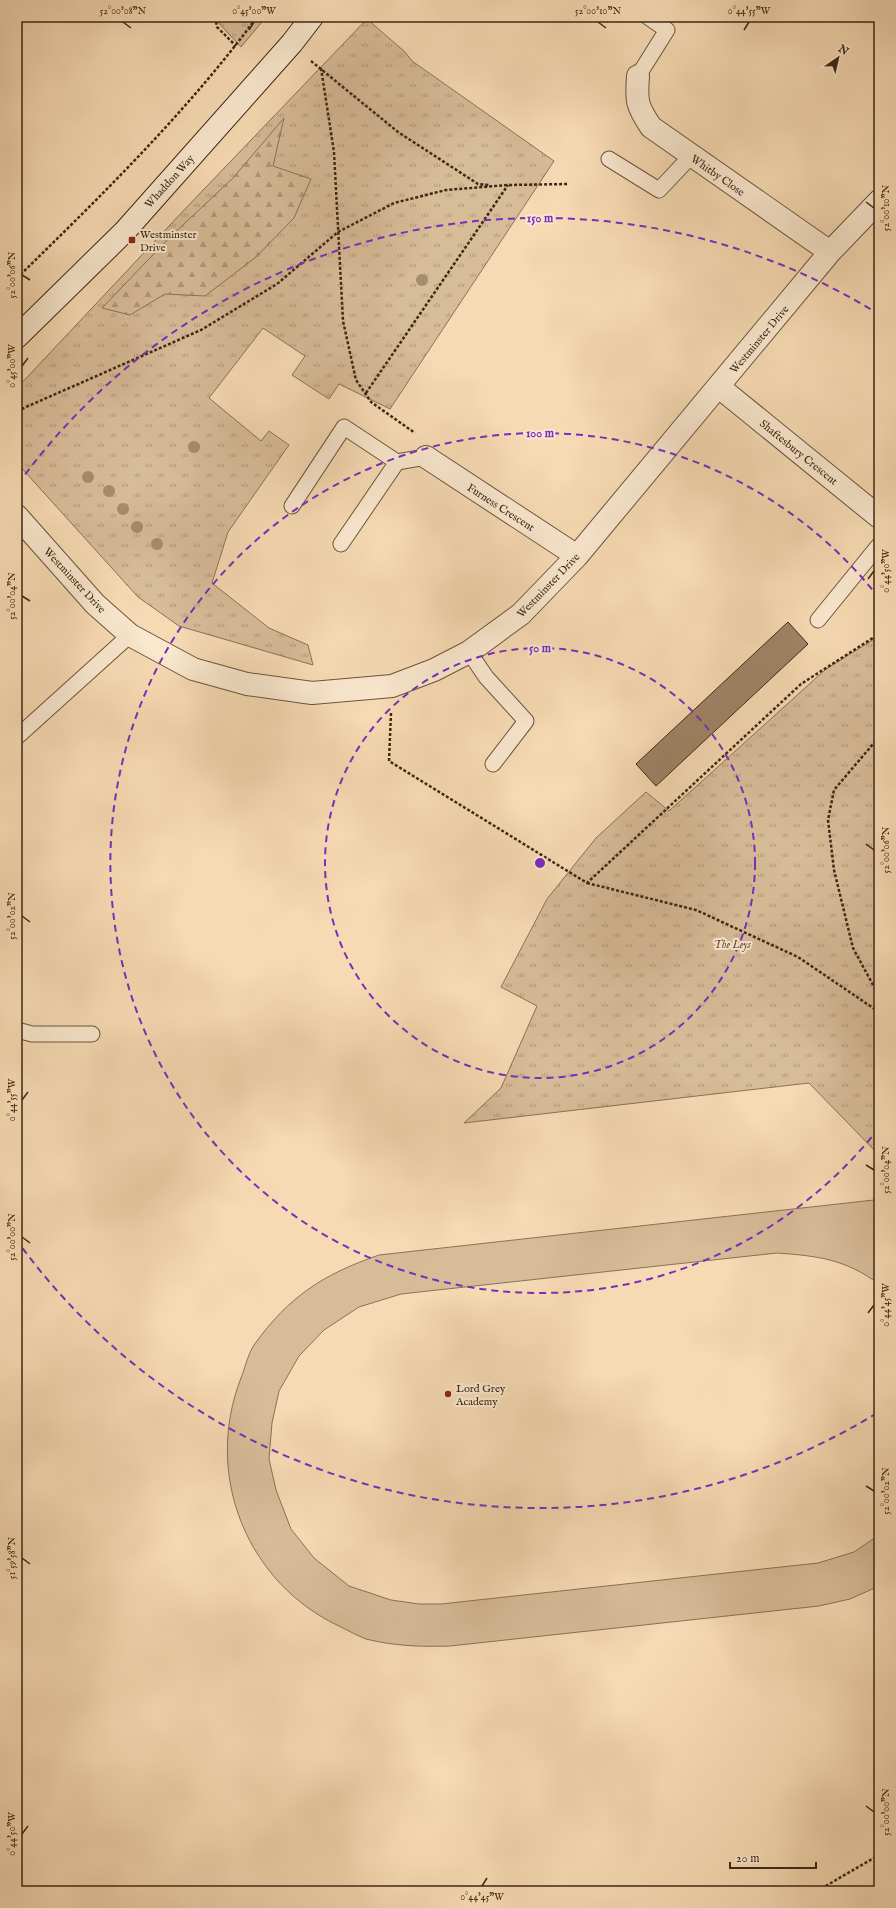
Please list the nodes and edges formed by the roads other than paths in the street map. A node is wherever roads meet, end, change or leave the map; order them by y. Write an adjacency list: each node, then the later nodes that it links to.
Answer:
1 (312, 17): 8 (street, Whaddon Way)
2 (648, 17): 3 (lane)
3 (638, 76): 4 (street, Whitby Close)
4 (691, 156): 5 (lane); 7 (street, Whitby Close)
5 (609, 159)
6 (879, 201): 7 (street, Westminster Drive)
7 (830, 252): 9 (street, Westminster Drive)
8 (17, 337)
9 (719, 386): 14 (street, Shaftesbury Crescent); 17 (street, Westminster Drive)
10 (426, 457): 11 (lane); 17 (street, Furness Crescent)
11 (397, 462): 12 (lane); 15 (lane)
12 (292, 506)
13 (17, 516): 19 (street, Westminster Drive)
14 (879, 517)
15 (341, 544)
16 (879, 545): 18 (lane)
17 (577, 556): 20 (street, Westminster Drive)
18 (818, 620)
19 (130, 635): 20 (street, Westminster Drive); 21 (lane)
20 (469, 652): 22 (lane)
21 (17, 737)
22 (494, 764)
23 (17, 1030): 24 (lane)
24 (92, 1034)

